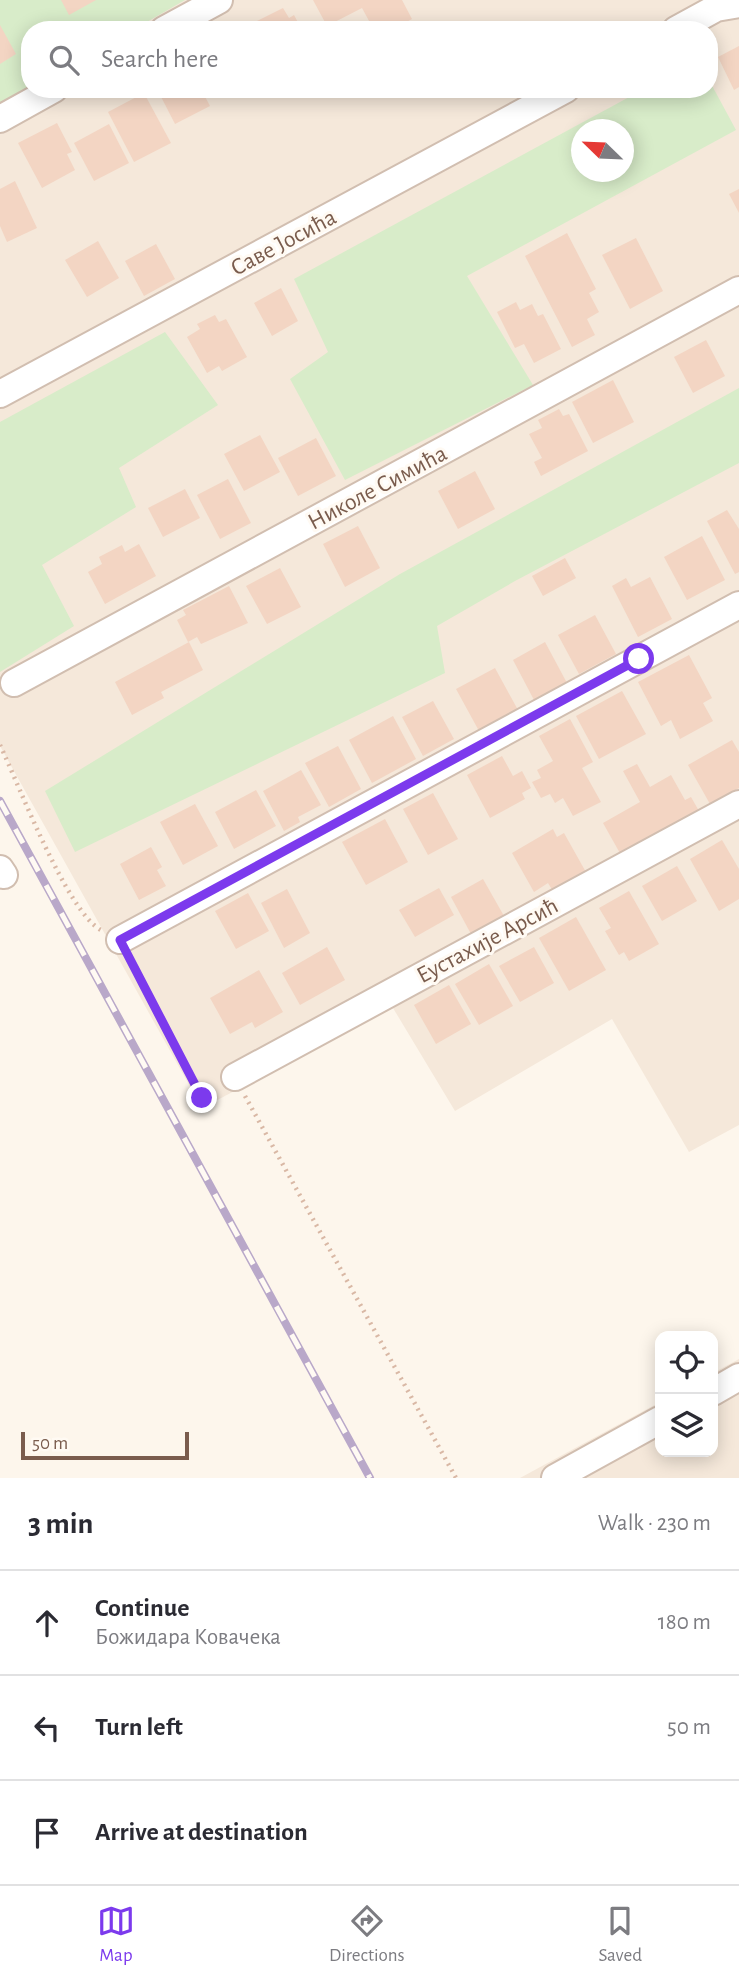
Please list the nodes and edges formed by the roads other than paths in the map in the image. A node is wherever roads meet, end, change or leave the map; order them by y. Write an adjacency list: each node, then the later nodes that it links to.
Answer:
1 (219, 0): 3 (street)
2 (739, 4): 4 (street)
3 (180, 21)
4 (692, 21)
5 (38, 98): 7 (street)
6 (549, 98): 9 (street, Саве Јосића)
7 (0, 119)
8 (739, 290): 11 (street, Николе Симића)
9 (0, 394)
10 (739, 605): 13 (street)
11 (14, 683)
12 (739, 804): 14 (street, Еустахије Арсић)
13 (120, 940)
14 (235, 1077)
15 (739, 1377): 16 (street)
16 (718, 1389)
17 (655, 1423): 18 (street)
18 (555, 1478)

